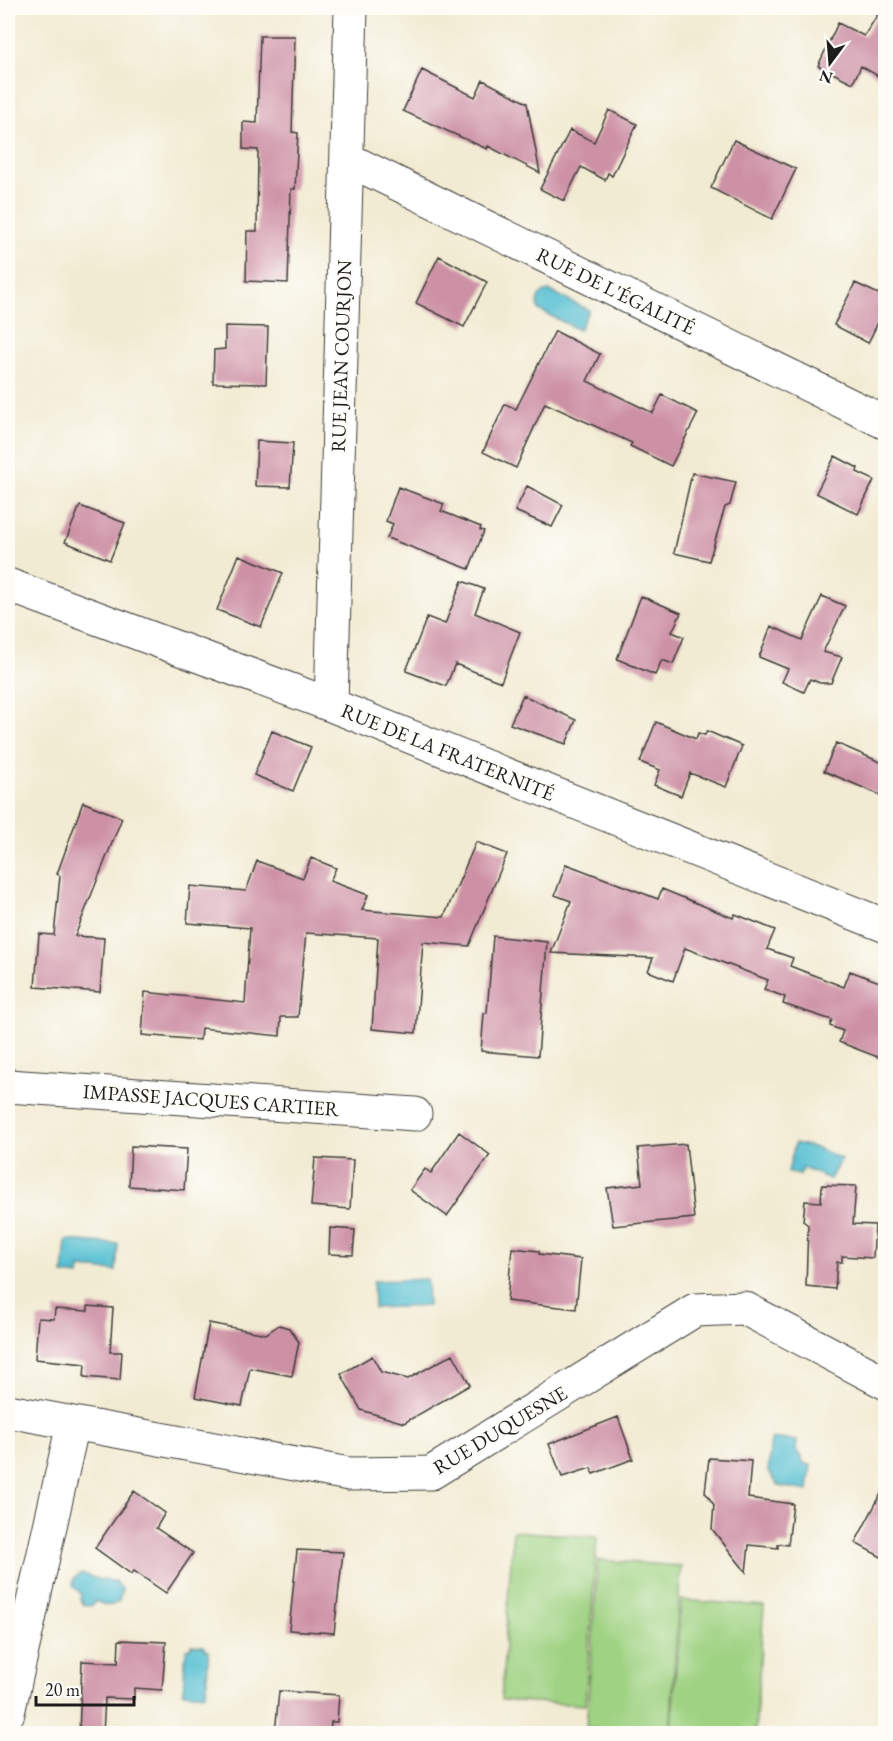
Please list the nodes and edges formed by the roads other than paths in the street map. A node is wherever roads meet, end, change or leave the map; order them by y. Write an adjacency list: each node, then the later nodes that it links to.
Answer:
1 (351, 8): 2 (street, RUE JEAN COURJON)
2 (347, 159): 3 (street, RUE DE L'ÉGALITÉ); 5 (street, RUE JEAN COURJON)
3 (885, 423)
4 (8, 585): 5 (street, RUE DE LA FRATERNITÉ)
5 (331, 705): 6 (street, RUE DE LA FRATERNITÉ)
6 (885, 926)
7 (8, 1086): 8 (street, IMPASSE JACQUES CARTIER)
8 (415, 1114)
9 (885, 1383): 11 (street, RUE DUQUESNE)
10 (8, 1411): 11 (street, RUE DUQUESNE)
11 (73, 1424): 12 (street)
12 (8, 1713)

